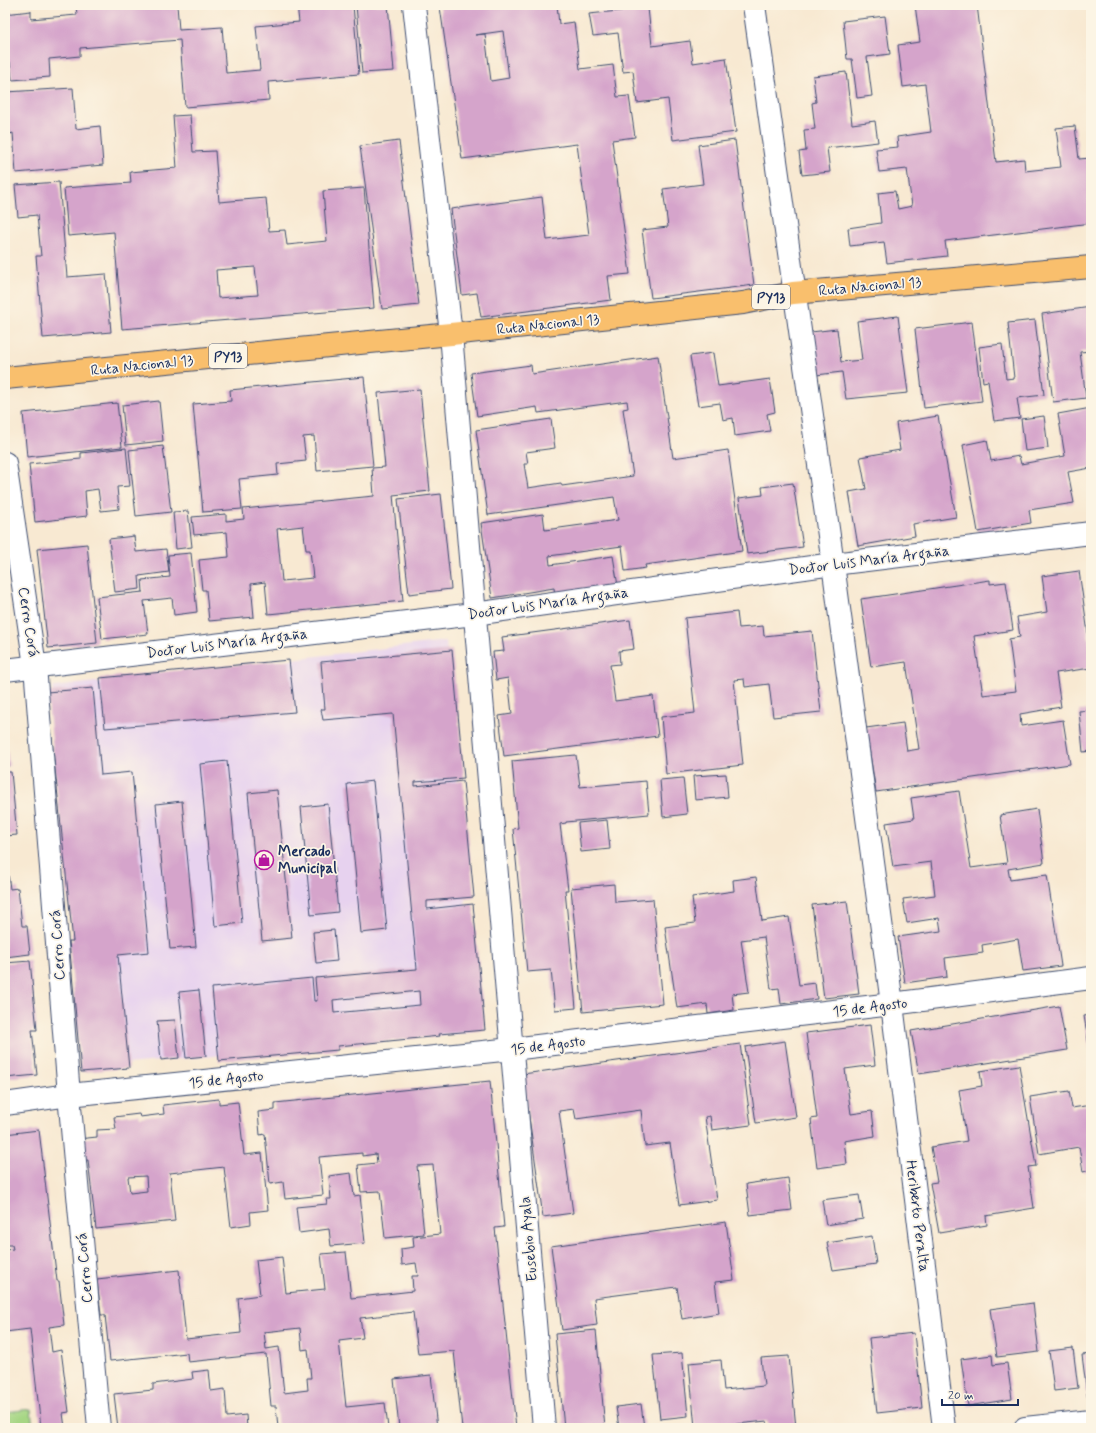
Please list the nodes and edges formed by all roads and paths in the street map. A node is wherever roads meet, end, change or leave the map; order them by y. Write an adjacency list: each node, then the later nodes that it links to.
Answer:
1 (414, 5): 5 (street, Eusebio Ayala)
2 (754, 5): 4 (street, Heriberto Peralta)
3 (1091, 267): 4 (highway, Ruta Nacional 13 / PY13)
4 (793, 293): 5 (highway, Ruta Nacional 13 / PY13); 9 (street, Heriberto Peralta)
5 (451, 334): 6 (highway, Ruta Nacional 13 / PY13); 10 (street, Eusebio Ayala)
6 (5, 378)
7 (5, 463): 11 (street, Cerro Corá)
8 (1091, 532): 9 (street, Doctor Luis María Argaña)
9 (833, 564): 10 (street, Doctor Luis María Argaña); 14 (street, Heriberto Peralta)
10 (474, 614): 11 (street, Doctor Luis María Argaña); 15 (street, Eusebio Ayala)
11 (35, 666): 12 (street, Doctor Luis María Argaña); 16 (street, Cerro Corá)
12 (5, 670)
13 (1091, 978): 14 (street, 15 de Agosto)
14 (892, 1004): 15 (street, 15 de Agosto); 21 (street, Heriberto Peralta)
15 (512, 1049): 16 (street, 15 de Agosto); 20 (street, Eusebio Ayala)
16 (69, 1095): 17 (street, 15 de Agosto); 19 (street, Cerro Corá)
17 (5, 1104)
18 (1091, 1421): 22 (street)
19 (99, 1428)
20 (544, 1428)
21 (944, 1428)
22 (1025, 1428)

